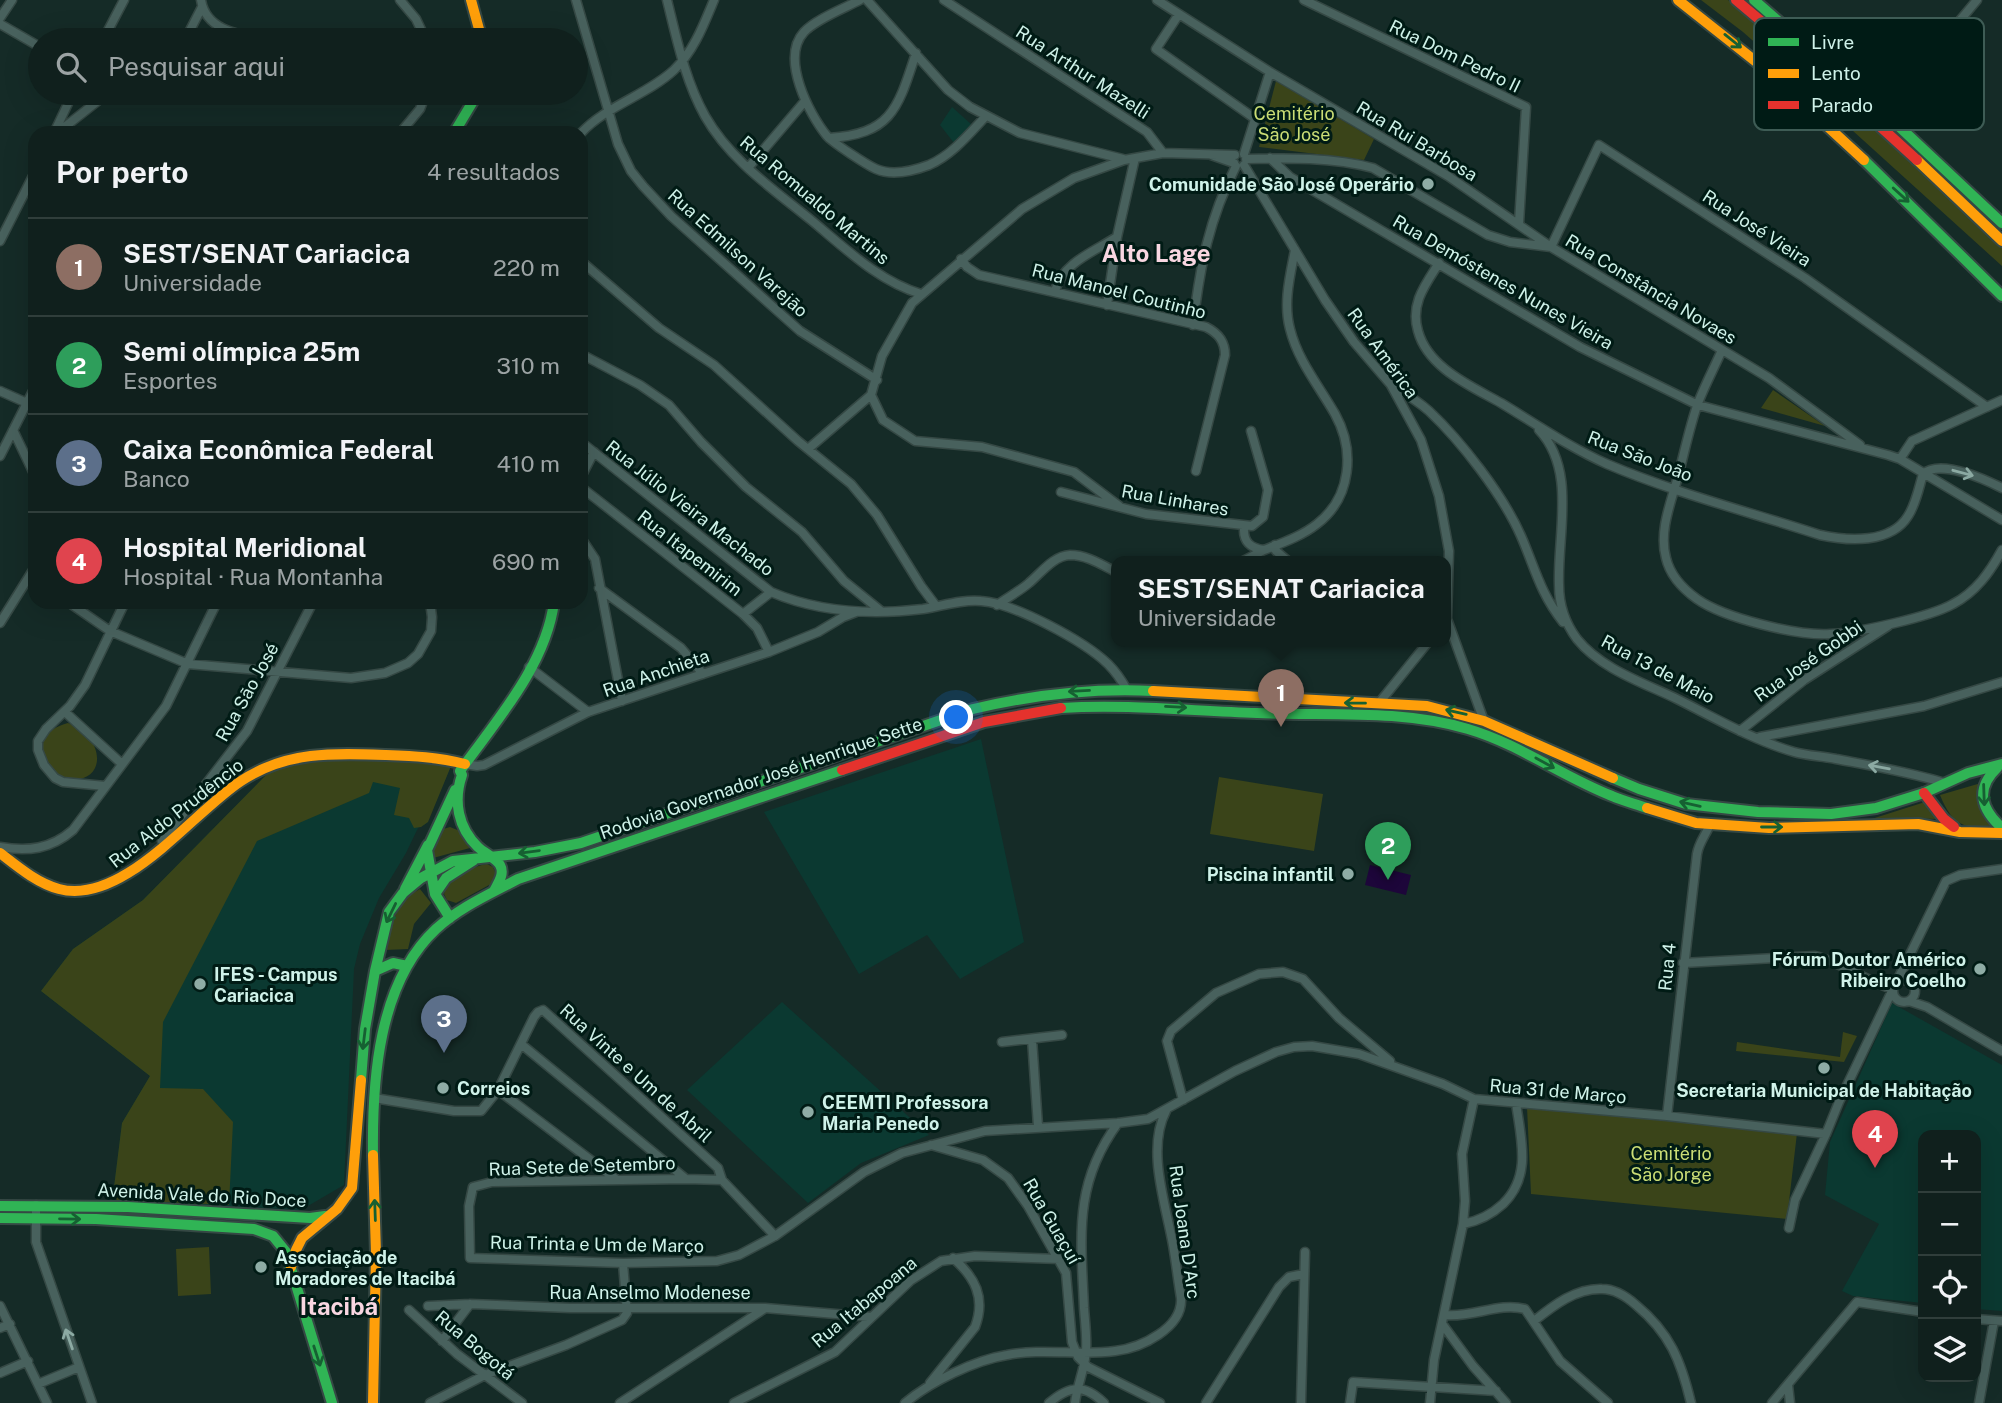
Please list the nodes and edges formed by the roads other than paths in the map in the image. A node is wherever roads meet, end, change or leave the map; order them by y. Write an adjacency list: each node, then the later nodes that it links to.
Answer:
1 (12, 0): 19 (street)
2 (124, 0): 24 (street)
3 (400, 0): 27 (street)
4 (471, 0): 28 (main road)
5 (576, 0): 29 (street, Rua Edmilson Varejão)
6 (667, 0): 34 (street, Rua Romualdo Martins)
7 (714, 0): 34 (street)
8 (860, 0): 36 (street)
9 (867, 0): 32 (street)
10 (944, 0): 53 (street, Rua Arthur Mazelli)
11 (1157, 0): 18 (street, Rua Rui Barbosa)
12 (1304, 0): 60 (street, Rua Dom Pedro II)
13 (1678, 0): 33 (main road, one-way to 33)
14 (1736, 0): 20 (main road)
15 (1754, 0): 21 (main road)
16 (1978, 0): 22 (street)
17 (201, 3): 25 (street); 26 (street)
18 (1179, 14): 35 (street, Rua Rui Barbosa); 43 (street)
19 (0, 18)
20 (1757, 18)
21 (1775, 18)
22 (1963, 18)
23 (0, 24): 30 (street)
24 (109, 28)
25 (191, 28)
26 (223, 28)
27 (420, 28)
28 (479, 28)
29 (584, 28)
30 (28, 40)
31 (588, 42): 41 (street, Rua Edmilson Varejão)
32 (916, 53): 42 (street); 52 (street)
33 (1754, 59)
34 (682, 61): 41 (street); 58 (street, Rua Romualdo Martins)
35 (1270, 72): 43 (street); 60 (street, Rua Rui Barbosa)
36 (805, 101): 52 (street); 58 (street)
37 (69, 105): 44 (street)
38 (92, 105): 45 (street)
39 (421, 105): 46 (street)
40 (471, 105): 47 (main road)
41 (608, 113): 48 (street); 77 (street, Rua Edmilson Varejão)
42 (986, 116): 52 (street); 56 (street)
43 (1254, 118): 57 (street)
44 (59, 126)
45 (65, 126)
46 (406, 126)
47 (458, 126)
48 (588, 126)
49 (1831, 130): 72 (main road, one-way to 72)
50 (1883, 130): 64 (main road)
51 (1903, 130): 61 (main road)
52 (828, 138)
53 (1163, 153): 54 (street); 57 (street, Rua Constância Novaes)
54 (1135, 158): 56 (street); 62 (street)
55 (1270, 158): 57 (street, Rua Constância Novaes); 65 (street, Rua Constância Novaes); 68 (street, Rua Demóstenes Nunes Vieira)
56 (1124, 160): 67 (street)
57 (1240, 160): 66 (street, Rua América); 74 (street)
58 (748, 168): 71 (street, Rua Romualdo Martins)
59 (28, 185): 63 (street)
60 (1519, 223): 65 (street, Rua Rui Barbosa)
61 (2002, 223)
62 (1117, 237): 70 (street); 73 (street)
63 (0, 239)
64 (2002, 241)
65 (1551, 247): 75 (street, Rua Constância Novaes); 84 (street, Rua José Vieira)
66 (1295, 250): 78 (street, Rua América); 105 (street)
67 (961, 259): 70 (street, Rua Manoel Coutinho); 71 (street)
68 (1439, 263): 83 (street, Rua Demóstenes Nunes Vieira); 85 (street, Rua São João)
69 (588, 267): 90 (street)
70 (1055, 292): 73 (street, Rua Manoel Coutinho)
71 (920, 294): 77 (street)
72 (2002, 296)
73 (1107, 304): 74 (street, Rua Manoel Coutinho)
74 (1193, 325): 96 (street, Rua Manoel Coutinho)
75 (1722, 350): 83 (street); 89 (street, Rua Constância Novaes)
76 (588, 358): 125 (street)
77 (877, 380): 80 (street)
78 (1391, 385): 111 (street, Rua América); 131 (street)
79 (0, 391): 82 (street)
80 (871, 395): 90 (street); 102 (street)
81 (2002, 400): 84 (street)
82 (27, 403): 86 (street)
83 (1698, 405): 89 (street, Rua Demóstenes Nunes Vieira); 98 (street)
84 (1987, 407): 93 (street)
85 (1531, 424): 98 (street, Rua São João); 131 (street, Rua 13 de Maio)
86 (13, 430): 92 (street); 94 (street)
87 (1251, 431): 104 (street)
88 (588, 447): 91 (street, Rua Júlio Vieira Machado)
89 (1863, 447): 93 (street, Rua Demóstenes Nunes Vieira)
90 (808, 449): 117 (street)
91 (594, 452): 95 (street); 115 (street, Rua Júlio Vieira Machado)
92 (0, 456)
93 (1900, 459): 97 (street, Rua Demóstenes Nunes Vieira)
94 (28, 461)
95 (588, 464)
96 (1195, 471)
97 (1923, 474): 98 (street, Rua São João); 99 (street, one-way to 99); 103 (street, Rua Demóstenes Nunes Vieira)
98 (1675, 488): 127 (street)
99 (2002, 488)
100 (588, 492): 126 (street, Rua Itapemirim)
101 (1061, 492): 102 (street, Rua Linhares)
102 (1121, 508): 104 (street, Rua Linhares)
103 (2002, 520)
104 (1244, 527): 107 (street)
105 (1275, 545): 107 (street); 110 (street)
106 (588, 548): 114 (street)
107 (1264, 550): 109 (street)
108 (2002, 550): 127 (street)
109 (1253, 556)
110 (1282, 556)
111 (1449, 556)
112 (1111, 570): 116 (street)
113 (28, 578): 128 (street)
114 (599, 588): 137 (street); 140 (street)
115 (771, 592): 124 (street, Rua Júlio Vieira Machado); 126 (street)
116 (997, 605): 117 (street, Rua Júlio Vieira Machado); 139 (street, Rua Júlio Vieira Machado)
117 (936, 606): 125 (street, Rua Júlio Vieira Machado)
118 (78, 609): 129 (street)
119 (121, 609): 129 (street)
120 (214, 609): 134 (street)
121 (309, 609): 136 (street, Rua São José)
122 (431, 609): 136 (street)
123 (553, 609): 135 (main road)
124 (859, 611): 125 (street, Rua Júlio Vieira Machado); 133 (street, Rua Anchieta)
125 (881, 611)
126 (744, 614): 133 (street, Rua Itapemirim)
127 (1896, 621): 145 (street, Rua José Gobbi)
128 (0, 623)
129 (110, 631): 134 (street); 142 (street)
130 (1451, 634): 144 (street, Rua América)
131 (1577, 639): 145 (street, Rua 13 de Maio)
132 (1424, 647): 141 (street)
133 (769, 652): 137 (street, Rua Anchieta)
134 (188, 664): 136 (street); 147 (street)
135 (529, 667): 143 (street); 149 (main road)
136 (278, 671): 163 (street, Rua São José)
137 (704, 674): 140 (street, Rua Anchieta)
138 (2002, 682): 146 (street)
139 (1127, 690): 141 (main road, Rodovia Governador José Henrique Sette, one-way to 139); 162 (main road, Rodovia Governador José Henrique Sette, one-way to 162)
140 (622, 701): 143 (street, Rua Anchieta)
141 (1379, 704): 144 (main road, Rodovia Governador José Henrique Sette, one-way to 141)
142 (65, 712): 147 (street); 151 (street)
143 (588, 712): 149 (street, Rua Anchieta)
144 (1483, 721): 153 (main road, Rodovia Governador José Henrique Sette, one-way to 144)
145 (1740, 731): 146 (street, Rua 13 de Maio)
146 (1758, 738): 150 (street, Rua 13 de Maio, one-way to 146)
147 (122, 764): 151 (street)
148 (2002, 764): 150 (main road); 157 (main road, one-way to 157)
149 (464, 769): 155 (main road); 156 (main road); 163 (main road, Rua Aldo Prudêncio)
150 (1945, 783): 152 (main road)
151 (105, 786): 160 (street)
152 (1924, 793): 153 (main road); 158 (main road)
153 (1758, 812): 154 (main road)
154 (1710, 824): 158 (main road, Rodovia Governador José Henrique Sette, one-way to 158); 167 (main road, Rodovia Governador José Henrique Sette, one-way to 154); 170 (street, Rua 4)
155 (463, 825): 156 (main road); 162 (main road)
156 (436, 830): 159 (main road)
157 (2002, 830): 158 (main road, Rodovia Governador José Henrique Sette)
158 (1960, 832)
159 (428, 845): 165 (main road); 166 (main road)
160 (0, 847)
161 (0, 853): 163 (main road, Rua Aldo Prudêncio)
162 (483, 857): 165 (main road, Rodovia Governador José Henrique Sette); 167 (main road); 168 (main road)
163 (150, 858)
164 (2002, 869): 171 (street)
165 (432, 870): 166 (main road); 168 (main road)
166 (403, 893): 173 (main road, one-way to 173)
167 (492, 893): 169 (main road, Rodovia Governador José Henrique Sette)
168 (435, 894): 169 (main road)
169 (450, 918): 172 (main road, Rodovia Governador José Henrique Sette)
170 (1684, 963): 175 (street); 190 (street, Rua 4)
171 (1904, 965): 174 (street); 175 (street)
172 (407, 966): 173 (main road); 185 (main road, Rodovia Governador José Henrique Sette)
173 (375, 971): 200 (main road, one-way to 200)
174 (1914, 985): 175 (street); 176 (street); 177 (street)
175 (1894, 986): 176 (street); 193 (street)
176 (1909, 1001): 177 (street)
177 (1927, 1007): 182 (street)
178 (1062, 1035): 179 (street)
179 (1032, 1039): 180 (street); 192 (street)
180 (1002, 1042)
181 (521, 1044): 184 (street, Rua Vinte e Um de Abril); 195 (street); 197 (street, Rua Vinte e Um de Abril)
182 (2002, 1051)
183 (1396, 1065): 186 (street, Rua 31 de Março); 187 (street, Rua 31 de Março); 187 (street)
184 (498, 1090): 185 (street, Rua Vinte e Um de Abril); 196 (street)
185 (374, 1098): 240 (main road, Rodovia Governador José Henrique Sette, one-way to 185)
186 (1474, 1099): 188 (street, Rua 31 de Março); 203 (street)
187 (1183, 1100): 189 (street, Rua Trinta e Um de Março)
188 (1516, 1103): 190 (street, Rua 31 de Março); 203 (street)
189 (1167, 1109): 191 (street, Rua Trinta e Um de Março); 227 (street, Rua Joana D'Arc)
190 (1667, 1116): 193 (street, Rua 31 de Março)
191 (1118, 1123): 192 (street, Rua Trinta e Um de Março); 227 (street)
192 (1038, 1126): 194 (street, Rua Trinta e Um de Março)
193 (1826, 1134): 204 (street)
194 (928, 1144): 205 (street, Rua Trinta e Um de Março); 209 (street, Rua Guaçuí)
195 (686, 1179): 196 (street, Rua Sete de Setembro); 197 (street, Rua Sete de Setembro)
196 (617, 1180): 207 (street, Rua Sete de Setembro)
197 (722, 1180): 205 (street, Rua Vinte e Um de Abril)
198 (36, 1205): 199 (main road, Avenida Vale do Rio Doce); 200 (main road, Avenida Vale do Rio Doce); 202 (street)
199 (0, 1206)
200 (331, 1214): 211 (main road, Avenida Vale do Rio Doce)
201 (0, 1218): 202 (main road, Avenida Vale do Rio Doce)
202 (36, 1218): 211 (main road, Avenida Vale do Rio Doce, one-way to 211); 231 (street, one-way to 202)
203 (1463, 1224): 221 (street)
204 (1789, 1228)
205 (775, 1236): 210 (street, Rua Trinta e Um de Março)
206 (1305, 1252): 212 (street)
207 (470, 1258): 210 (street, Rua Trinta e Um de Março)
208 (953, 1258): 209 (street); 220 (street, Rua Itabapoana); 236 (street)
209 (1060, 1259): 228 (street, Rua Guaçuí)
210 (623, 1263): 216 (street)
211 (291, 1267): 243 (main road, Avenida Vale do Rio Doce, one-way to 243)
212 (1304, 1274): 253 (street); 254 (street)
213 (470, 1304): 215 (street, Rua Anselmo Modenese); 216 (street, Rua Anselmo Modenese); 226 (street)
214 (0, 1306): 224 (street)
215 (428, 1306)
216 (627, 1308): 217 (street, Rua Anselmo Modenese); 233 (street)
217 (765, 1308): 220 (street, Rua Anselmo Modenese); 246 (street)
218 (409, 1310): 226 (street, Rua Bogotá)
219 (1918, 1311): 235 (street)
220 (871, 1317): 247 (street, Rua Itabapoana)
221 (1444, 1320): 222 (street); 237 (street); 239 (street)
222 (1534, 1321): 258 (street); 259 (street)
223 (1998, 1321): 262 (street)
224 (10, 1324): 225 (street); 229 (street)
225 (0, 1328)
226 (442, 1341): 233 (street, Rua Bogotá)
227 (1086, 1352): 228 (street, Rua Joana D'Arc); 230 (street)
228 (1075, 1353): 230 (street); 236 (street, Rua Joana D'Arc)
229 (28, 1361): 232 (street); 234 (street)
230 (1084, 1363): 238 (street); 252 (street)
231 (79, 1367): 234 (street); 242 (street)
232 (0, 1373)
233 (485, 1375): 244 (street); 245 (street, Rua Bogotá)
234 (38, 1384): 241 (street)
235 (1788, 1385): 260 (street); 261 (street)
236 (928, 1386): 248 (street, Rua Joana D'Arc)
237 (1431, 1387): 239 (street); 255 (street); 256 (street)
238 (1076, 1388): 249 (street); 250 (street); 251 (street)
239 (1496, 1391): 257 (street)
240 (372, 1402)
241 (47, 1403)
242 (92, 1403)
243 (332, 1403)
244 (430, 1403)
245 (522, 1403)
246 (620, 1403)
247 (734, 1403)
248 (905, 1403)
249 (1049, 1403)
250 (1075, 1403)
251 (1104, 1403)
252 (1160, 1403)
253 (1206, 1403)
254 (1301, 1403)
255 (1350, 1403)
256 (1430, 1403)
257 (1506, 1403)
258 (1608, 1403)
259 (1691, 1403)
260 (1772, 1403)
261 (1790, 1403)
262 (1979, 1403)

